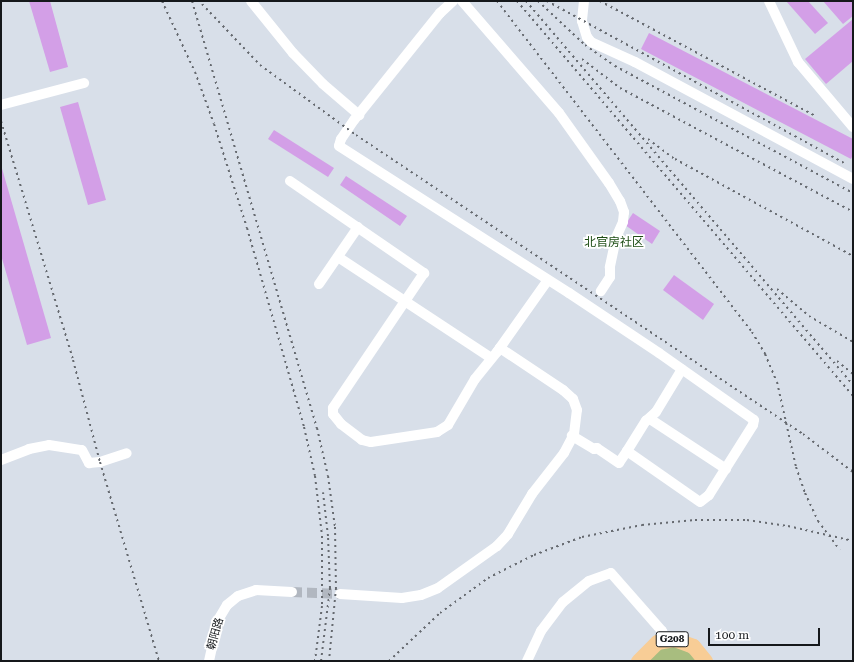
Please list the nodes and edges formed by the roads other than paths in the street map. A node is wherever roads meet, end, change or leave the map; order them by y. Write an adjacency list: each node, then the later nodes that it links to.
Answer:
1 (251, 1): 8 (street)
2 (453, 1): 8 (street)
3 (462, 1): 16 (street)
4 (584, 1): 10 (street)
5 (769, 1): 9 (street)
6 (84, 83): 7 (street)
7 (1, 105)
8 (357, 118): 14 (street)
9 (853, 127)
10 (853, 179)
11 (290, 181): 12 (street)
12 (358, 227): 13 (street); 17 (street)
13 (338, 256): 15 (street); 17 (street)
14 (548, 280): 18 (street); 20 (street)
15 (319, 284)
16 (601, 291)
17 (405, 302): 19 (street); 19 (street)
18 (500, 348): 19 (street); 22 (street)
19 (492, 358)
20 (682, 369): 21 (street); 26 (street)
21 (650, 418): 23 (street); 26 (street)
22 (572, 436): 23 (street); 28 (street)
23 (627, 451): 26 (street)
24 (127, 453): 25 (street)
25 (1, 460)
26 (726, 469)
27 (292, 592): 30 (street, 朝阳路)
28 (340, 594)
29 (666, 640): 31 (street); 32 (highway, G208); 33 (highway, G208)
30 (209, 661)
31 (527, 661)
32 (638, 661)
33 (706, 661)

